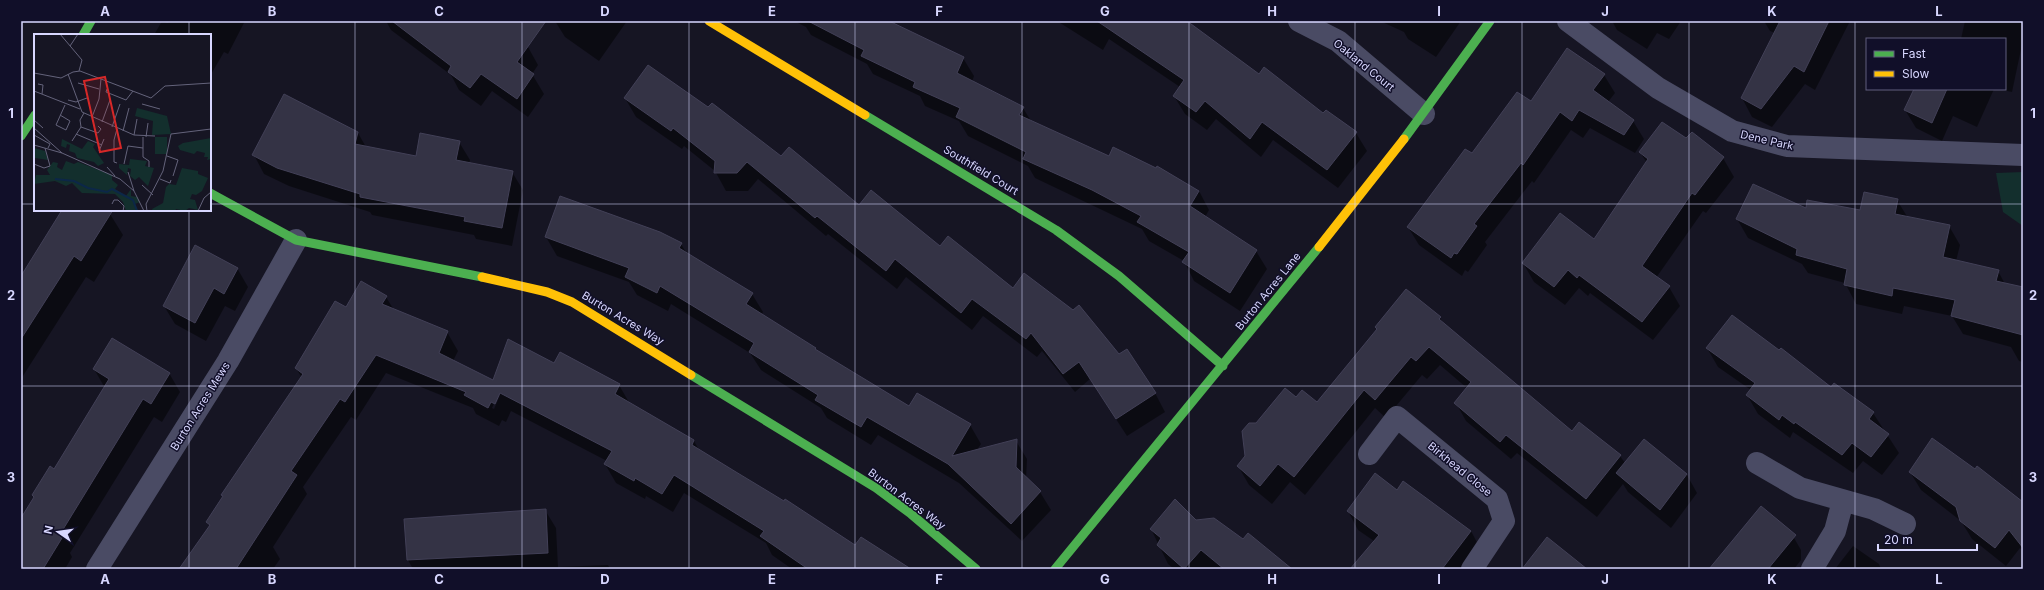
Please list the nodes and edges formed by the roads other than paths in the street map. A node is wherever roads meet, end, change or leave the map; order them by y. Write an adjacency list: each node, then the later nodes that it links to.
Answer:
1 (91, 21): 6 (street)
2 (709, 21): 13 (street, Southfield Court)
3 (1299, 21): 7 (street, Oakland Court)
4 (1490, 21): 7 (street, Burton Acres Lane)
5 (1568, 21): 10 (street, Dene Park)
6 (84, 34)
7 (1424, 114): 13 (street, Burton Acres Lane)
8 (34, 116): 9 (street)
9 (21, 136)
10 (2023, 156)
11 (211, 194): 12 (street, Burton Acres Way)
12 (296, 240): 18 (street, Burton Acres Mews); 19 (street, Burton Acres Way)
13 (1223, 366): 20 (street, Burton Acres Lane)
14 (1369, 454): 21 (street, Birkhead Close)
15 (1757, 463): 16 (street)
16 (1843, 501): 17 (street); 22 (street)
17 (1905, 524)
18 (97, 569)
19 (976, 569)
20 (1055, 569)
21 (1472, 569)
22 (1812, 569)

